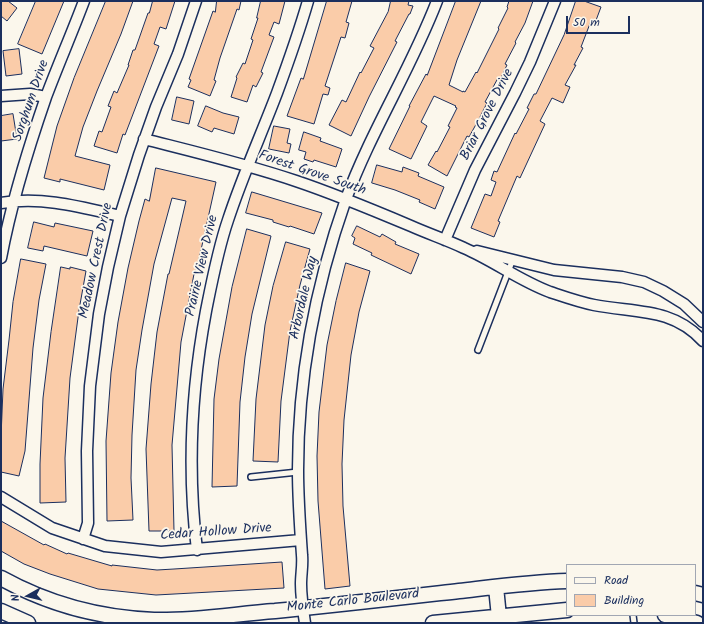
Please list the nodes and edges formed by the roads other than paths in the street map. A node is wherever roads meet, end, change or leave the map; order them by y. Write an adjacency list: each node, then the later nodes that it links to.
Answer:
1 (84, 1): 7 (street, Sorghum Drive)
2 (196, 1): 8 (street, Meadow Crest Drive)
3 (308, 1): 9 (street, Prairie View Drive)
4 (436, 1): 10 (street, Arbordale Way)
5 (555, 1): 14 (street, Briar Grove Drive)
6 (1, 96): 7 (street)
7 (46, 97): 11 (street, Sorghum Drive)
8 (144, 139): 9 (street, Forest Grove South); 13 (street, Meadow Crest Drive)
9 (247, 166): 10 (street, Forest Grove South); 27 (street, Prairie View Drive)
10 (346, 199): 14 (street, Forest Grove South); 22 (street, Arbordale Way)
11 (15, 201): 12 (street); 13 (street); 16 (street, Sorghum Drive)
12 (1, 203)
13 (120, 216): 25 (street, Meadow Crest Drive)
14 (445, 240): 15 (street, Forest Grove South)
15 (465, 248): 17 (street, Forest Grove South); 18 (street, Forest Grove South)
16 (1, 258)
17 (513, 259): 18 (lane); 19 (street, Forest Grove South)
18 (509, 272): 20 (street, Forest Grove South); 21 (lane)
19 (703, 322)
20 (703, 341)
21 (478, 350)
22 (298, 472): 23 (lane); 26 (street, Arbordale Way)
23 (251, 477)
24 (1, 498): 25 (street, Cedar Hollow Drive)
25 (83, 538): 27 (street, Cedar Hollow Drive)
26 (301, 540): 27 (street, Cedar Hollow Drive); 31 (street, Arbordale Way)
27 (197, 550)
28 (1, 578): 31 (main road, Monte Carlo Boulevard)
29 (566, 581): 30 (main road, Monte Carlo Boulevard)
30 (496, 587): 31 (main road, Monte Carlo Boulevard); 35 (main road)
31 (303, 608): 37 (street, Arbordale Way)
32 (566, 610): 35 (main road)
33 (1, 611): 36 (main road)
34 (669, 616): 39 (main road)
35 (499, 620): 38 (main road)
36 (28, 623)
37 (305, 623)
38 (434, 623)
39 (697, 623)

